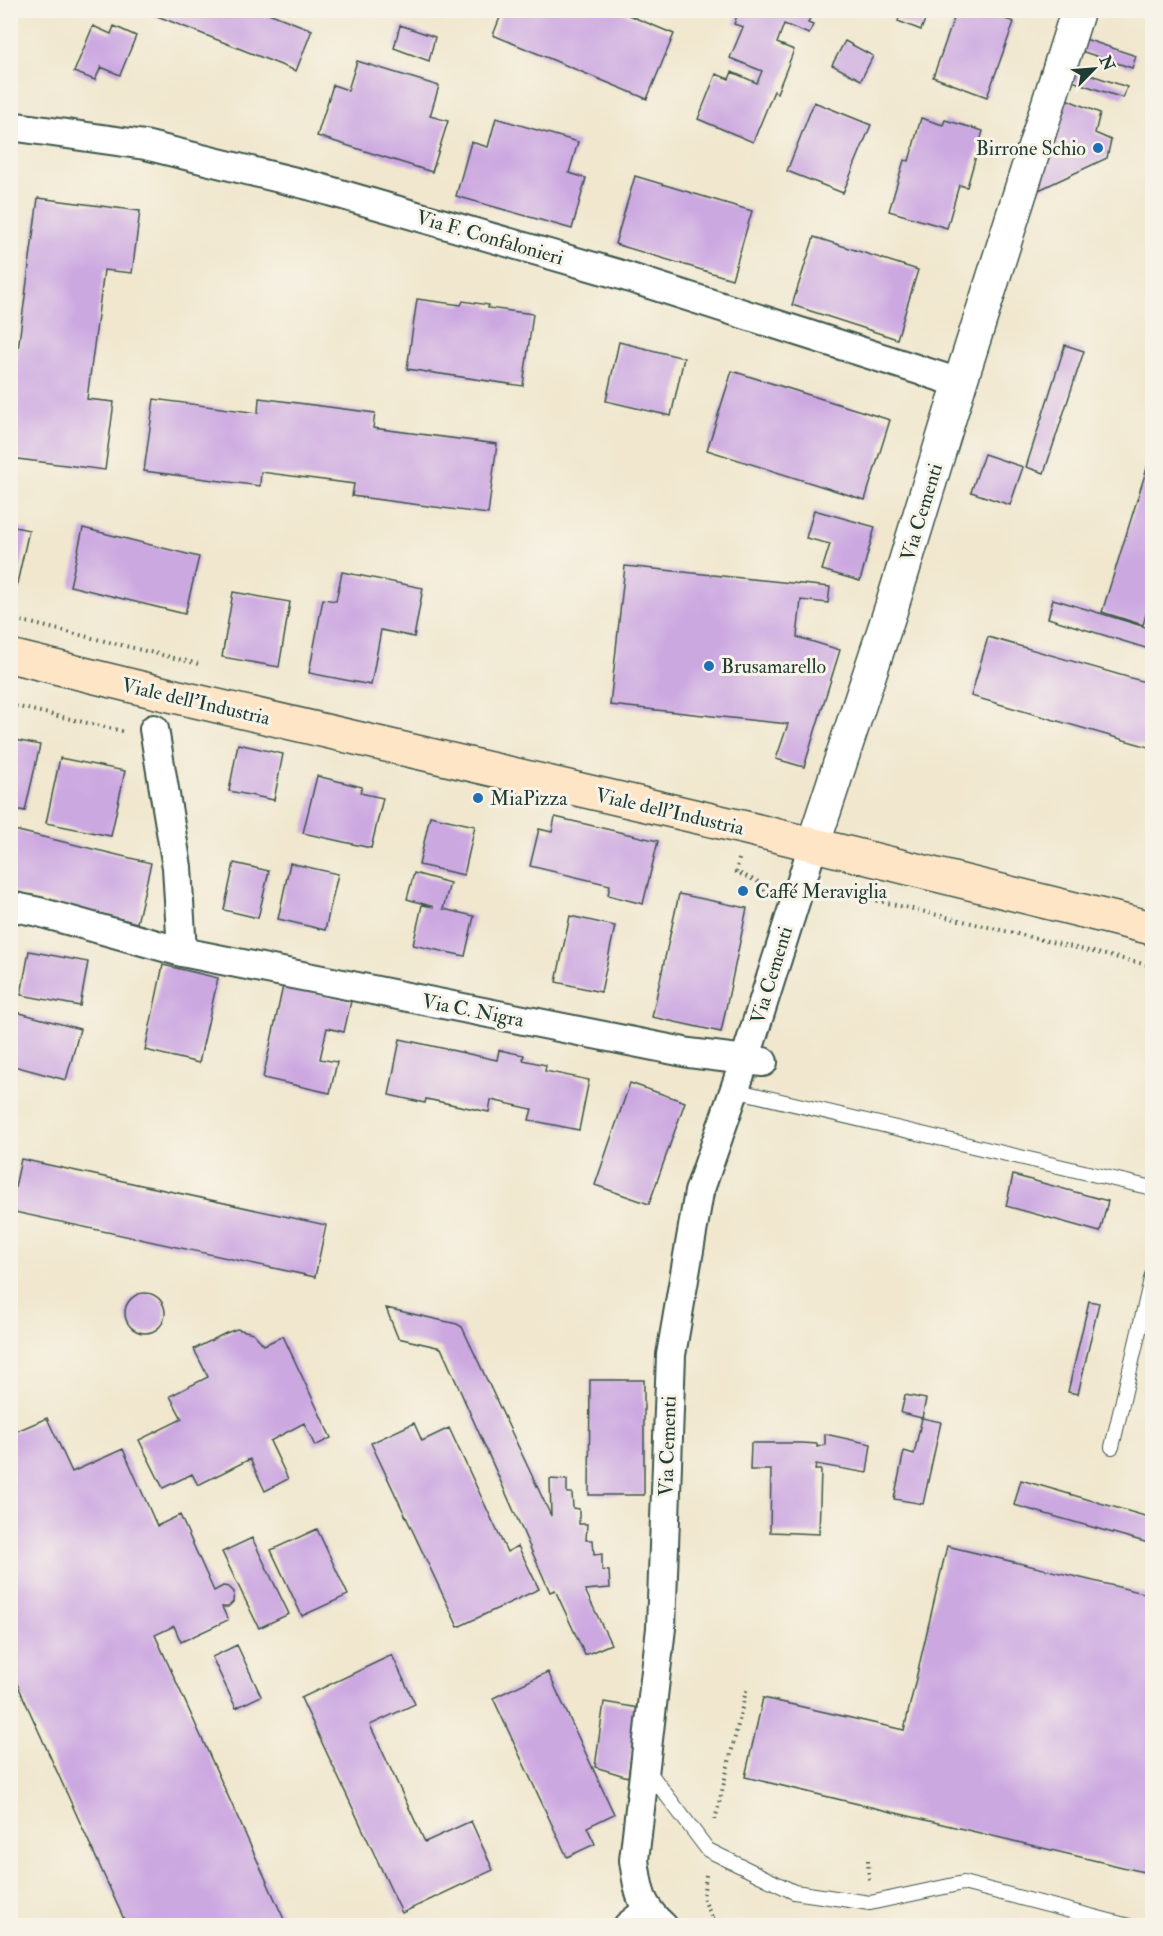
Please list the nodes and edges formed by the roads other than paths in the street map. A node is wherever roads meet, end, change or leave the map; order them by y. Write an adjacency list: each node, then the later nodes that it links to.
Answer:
1 (1078, 10): 3 (street, Via Cementi)
2 (10, 126): 3 (street, Via F. Confalonieri)
3 (960, 383): 6 (street, Via Cementi)
4 (10, 656): 6 (main road, Viale dell'Industria)
5 (154, 734): 9 (street)
6 (813, 845): 8 (main road, Viale dell'Industria); 10 (street, Via Cementi)
7 (10, 906): 9 (street, Via C. Nigra)
8 (1152, 928)
9 (182, 952): 10 (street, Via C. Nigra)
10 (755, 1061): 11 (street, Via Cementi)
11 (734, 1090): 12 (lane); 15 (street, Via Cementi)
12 (1152, 1188)
13 (1152, 1275): 14 (lane)
14 (1112, 1447)
15 (645, 1767): 16 (street, Via Cementi); 17 (lane)
16 (646, 1920)
17 (1129, 1926)

